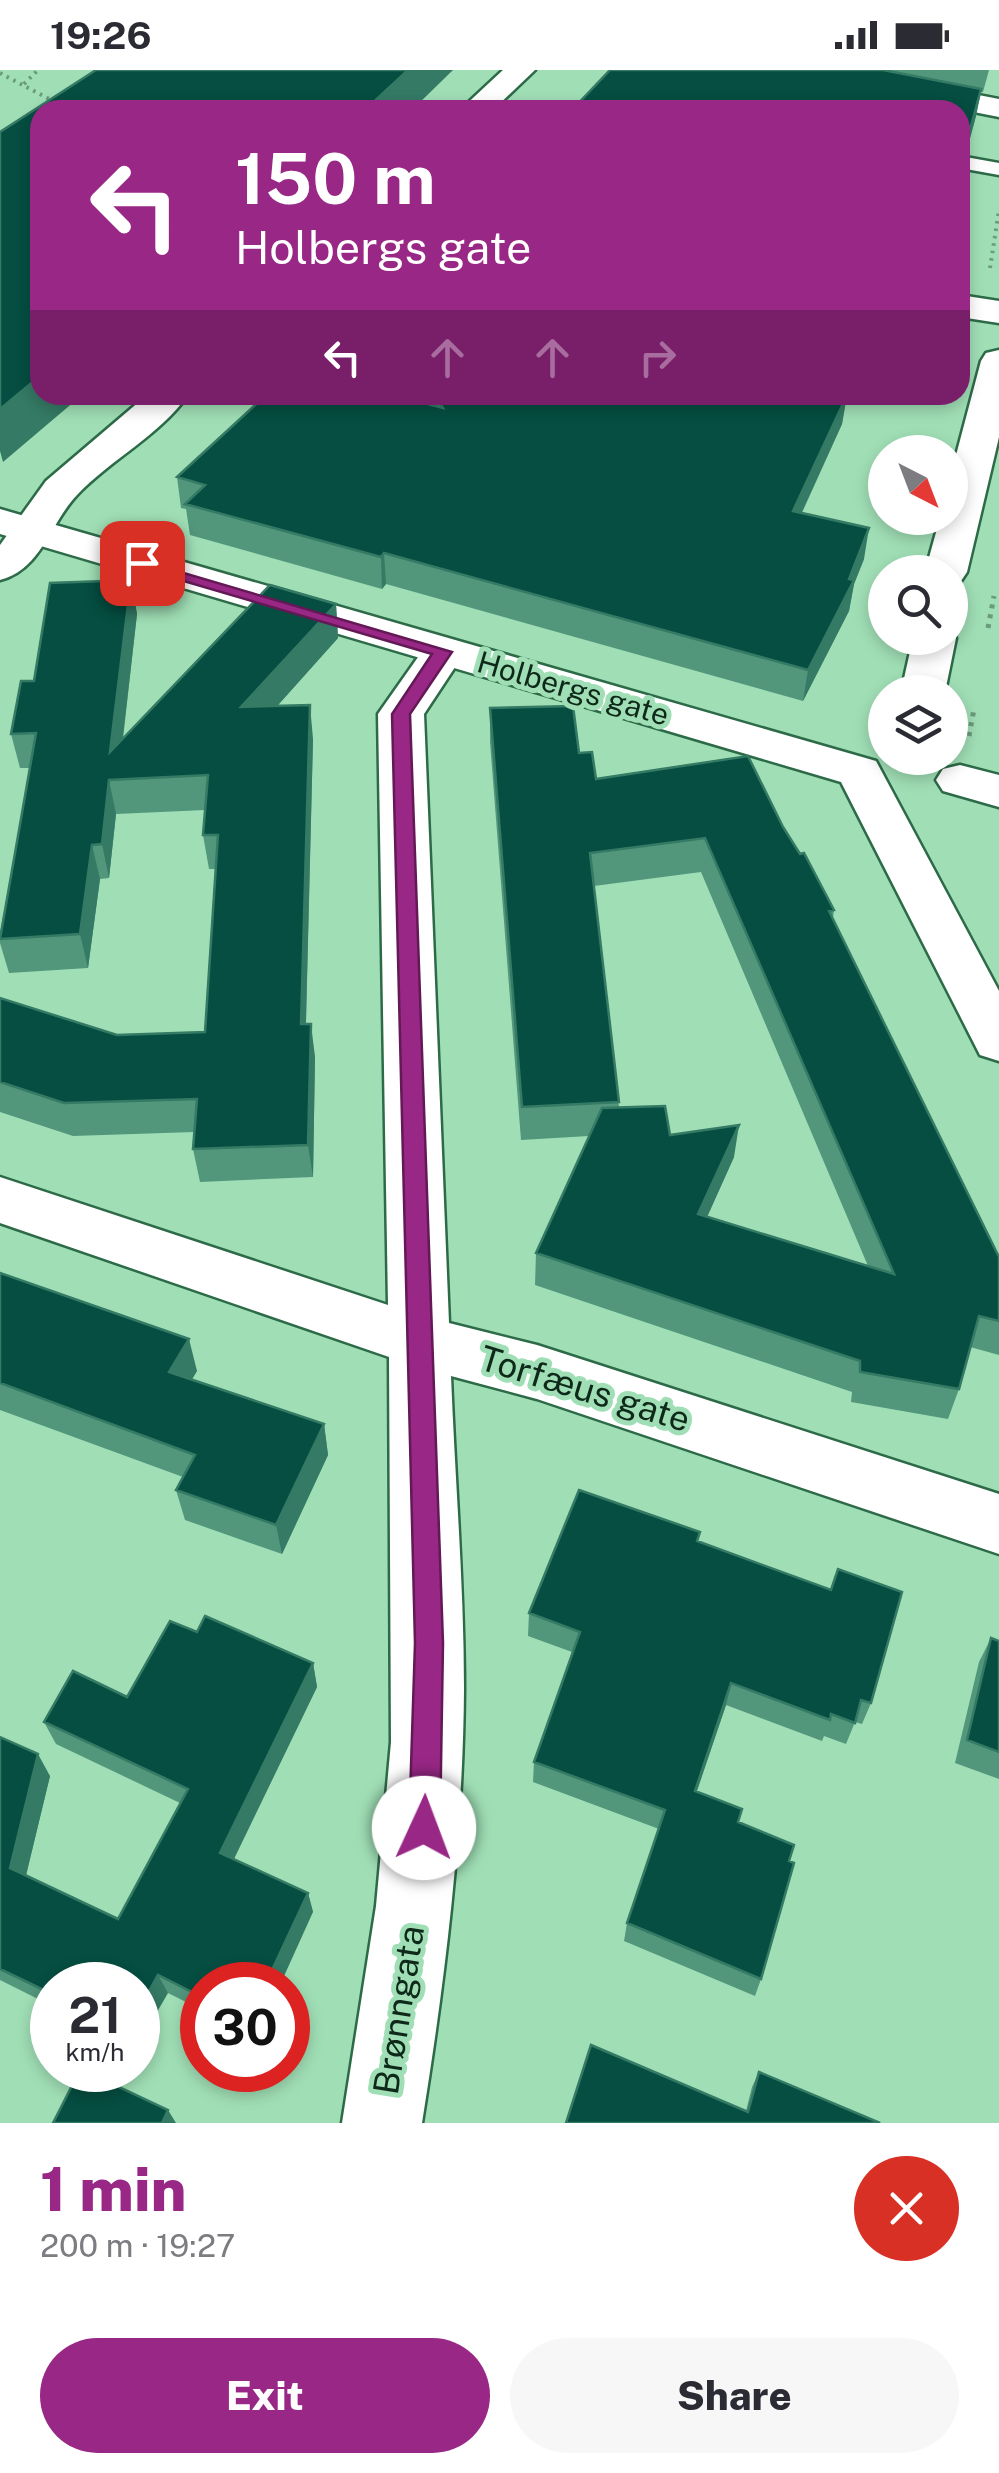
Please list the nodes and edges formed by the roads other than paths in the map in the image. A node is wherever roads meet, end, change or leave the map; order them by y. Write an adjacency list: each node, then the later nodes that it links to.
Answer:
1 (520, 70): 3 (street)
2 (808, 70): 4 (street)
3 (486, 100)
4 (959, 100)
5 (970, 102): 6 (street)
6 (999, 108)
7 (970, 164): 8 (lane)
8 (999, 169)
9 (970, 308): 10 (street)
10 (999, 312)
11 (999, 361): 14 (street)
12 (157, 405): 13 (street)
13 (14, 525): 15 (street); 16 (street, Holbergs gate)
14 (950, 555)
15 (0, 568)
16 (443, 652): 17 (street, Holbergs gate); 21 (street, Brønngata)
17 (868, 764)
18 (878, 775): 19 (street)
19 (999, 1041)
20 (0, 1200): 21 (street, Torfæus gate)
21 (422, 1342): 22 (street, Torfæus gate); 23 (street, Brønngata)
22 (999, 1524)
23 (382, 2123)

